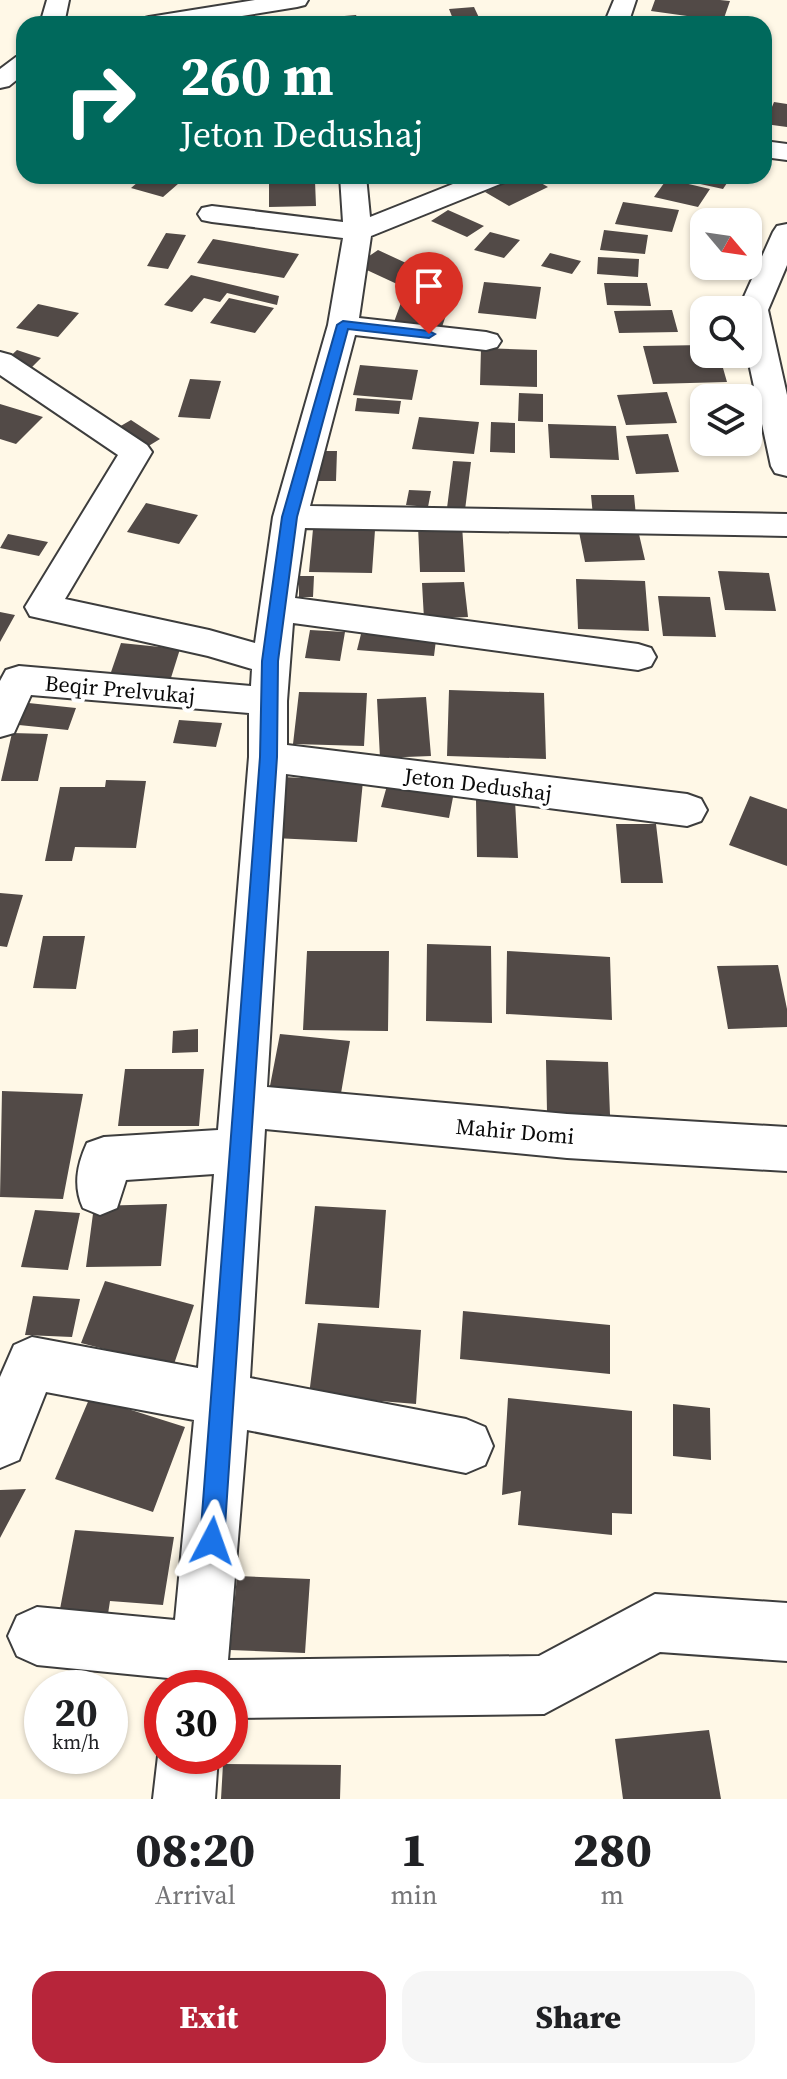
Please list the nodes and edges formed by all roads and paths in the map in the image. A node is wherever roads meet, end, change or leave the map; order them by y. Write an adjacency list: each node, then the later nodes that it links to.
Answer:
1 (297, 0): 2 (street)
2 (261, 15)
3 (16, 68): 4 (street)
4 (0, 81)
5 (354, 184): 8 (street)
6 (476, 184): 8 (street)
7 (212, 214): 8 (street)
8 (358, 232): 10 (street)
9 (787, 232): 13 (street)
10 (343, 325): 11 (street); 14 (street)
11 (486, 341)
12 (0, 361): 18 (street)
13 (787, 466)
14 (290, 517): 15 (street); 16 (street)
15 (787, 525)
16 (276, 608): 17 (street); 18 (street)
17 (638, 657)
18 (269, 681): 19 (street, Beqir Prelvukaj); 20 (street)
19 (0, 723)
20 (268, 757): 21 (street, Jeton Dedushaj); 22 (street)
21 (687, 810)
22 (242, 1128): 23 (street, Mahir Domi); 24 (street, Mahir Domi); 25 (street)
23 (787, 1149)
24 (100, 1192)
25 (223, 1400): 26 (street); 27 (street); 31 (street)
26 (0, 1441)
27 (466, 1446)
28 (787, 1632): 32 (street)
29 (37, 1636): 30 (street)
30 (183, 1670)
31 (209, 1670)
32 (248, 1677)
33 (186, 1774): 34 (street)
34 (184, 1799)

